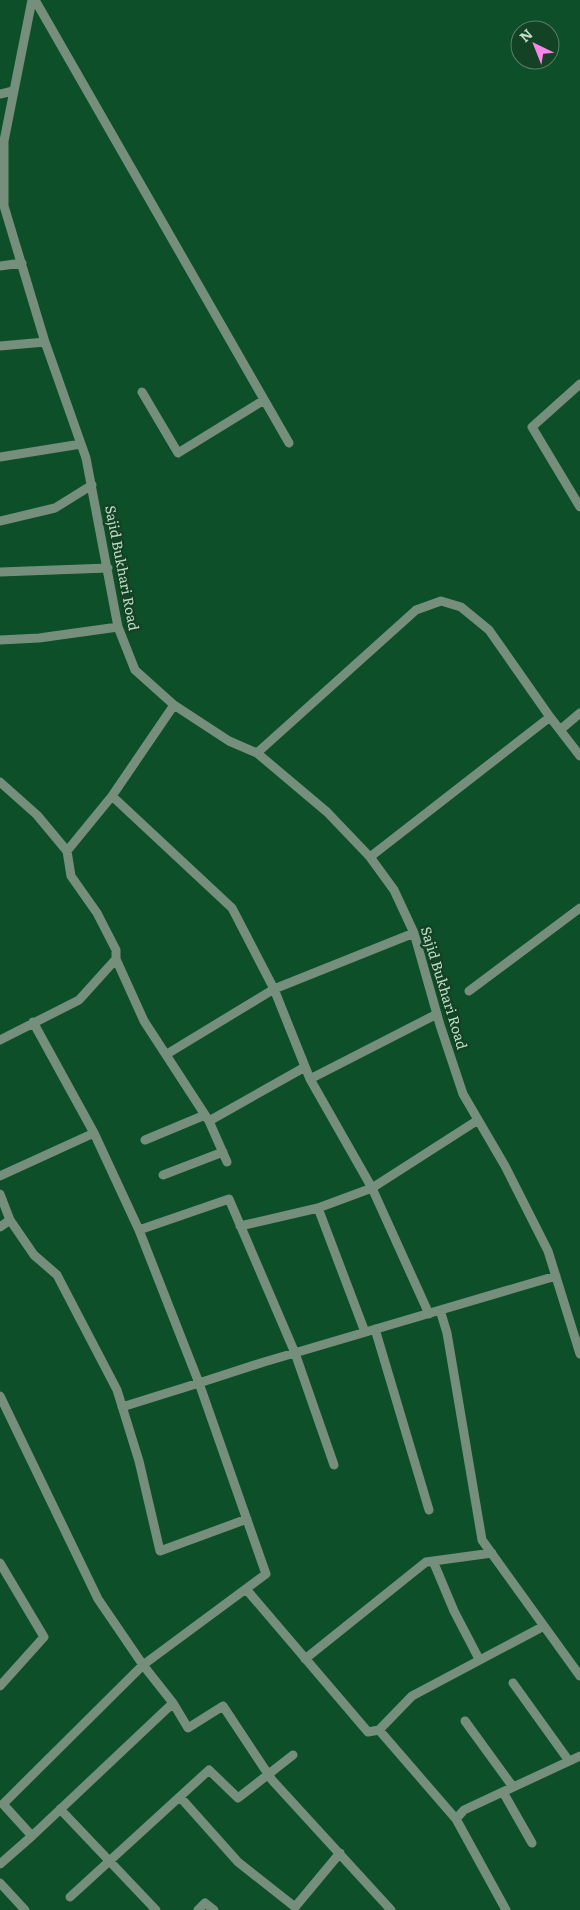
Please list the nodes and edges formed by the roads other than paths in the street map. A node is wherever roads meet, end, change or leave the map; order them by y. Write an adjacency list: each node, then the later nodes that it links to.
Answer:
1 (34, 0): 2 (street, Sajid Bukhari Road); 11 (street)
2 (13, 90): 3 (street); 4 (street, Sajid Bukhari Road)
3 (0, 94)
4 (2, 199): 5 (street, Sajid Bukhari Road)
5 (22, 263): 6 (street); 7 (street, Sajid Bukhari Road)
6 (0, 266)
7 (45, 342): 8 (street); 13 (street, Sajid Bukhari Road)
8 (0, 346)
9 (580, 384): 16 (street)
10 (142, 392): 11 (street)
11 (264, 400): 12 (street)
12 (289, 443)
13 (81, 444): 14 (street); 15 (street, Sajid Bukhari Road)
14 (0, 457)
15 (92, 485): 17 (street); 18 (street, Sajid Bukhari Road)
16 (580, 507)
17 (0, 521)
18 (108, 568): 19 (street); 20 (street, Sajid Bukhari Road)
19 (0, 572)
20 (118, 627): 21 (street); 22 (street, Sajid Bukhari Road)
21 (0, 640)
22 (174, 706): 26 (street, Sajid Bukhari Road); 29 (street)
23 (580, 713): 25 (street)
24 (550, 717): 25 (street); 26 (street); 31 (street)
25 (560, 730): 27 (street)
26 (257, 753): 31 (street, Sajid Bukhari Road)
27 (580, 756)
28 (0, 782): 30 (street)
29 (112, 796): 30 (street); 35 (street)
30 (68, 851): 34 (street)
31 (370, 857): 33 (street, Sajid Bukhari Road)
32 (580, 908): 36 (street)
33 (414, 933): 35 (street); 37 (street, Sajid Bukhari Road)
34 (116, 959): 38 (street); 40 (street)
35 (274, 989): 40 (street); 41 (street)
36 (470, 991)
37 (437, 1014): 42 (street); 44 (street, Sajid Bukhari Road)
38 (33, 1022): 39 (street); 45 (street)
39 (0, 1040)
40 (166, 1054): 43 (street)
41 (305, 1067): 42 (street); 43 (street)
42 (310, 1079): 51 (street)
43 (207, 1118): 46 (street); 47 (street)
44 (478, 1120): 51 (street); 58 (street, Sajid Bukhari Road)
45 (94, 1132): 50 (street); 57 (street)
46 (145, 1140)
47 (223, 1152): 48 (street); 49 (street)
48 (227, 1162)
49 (163, 1175)
50 (0, 1176)
51 (372, 1188): 53 (street); 60 (street)
52 (0, 1194): 54 (street)
53 (318, 1208): 56 (street); 62 (street)
54 (10, 1220): 55 (street); 67 (street)
55 (0, 1226)
56 (240, 1226): 57 (street); 63 (street)
57 (139, 1230): 65 (street)
58 (556, 1276): 59 (street); 64 (street, Sajid Bukhari Road)
59 (440, 1310): 60 (street); 71 (street)
60 (429, 1314): 61 (street)
61 (375, 1330): 62 (street); 69 (street)
62 (365, 1332): 63 (street)
63 (295, 1353): 65 (street); 68 (street)
64 (580, 1354)
65 (199, 1383): 67 (street); 70 (street)
66 (0, 1397): 78 (street)
67 (122, 1407): 70 (street)
68 (334, 1464)
69 (429, 1510)
70 (247, 1518): 74 (street)
71 (492, 1553): 72 (street); 75 (street)
72 (433, 1561): 76 (street); 77 (street)
73 (0, 1563): 81 (street)
74 (246, 1589): 76 (street); 78 (street)
75 (544, 1626): 77 (street); 79 (street)
76 (305, 1659): 84 (street)
77 (479, 1659): 84 (street)
78 (144, 1665): 82 (street); 92 (street)
79 (580, 1676)
80 (513, 1683): 87 (street)
81 (0, 1686)
82 (173, 1704): 88 (street); 93 (street)
83 (464, 1721): 89 (street)
84 (379, 1730): 94 (street)
85 (293, 1755): 88 (street)
86 (580, 1756): 87 (street)
87 (569, 1761): 89 (street)
88 (268, 1774): 91 (street); 97 (street)
89 (513, 1787): 90 (street)
90 (504, 1792): 94 (street); 96 (street)
91 (180, 1797): 98 (street); 102 (street)
92 (1, 1802): 95 (street)
93 (60, 1809): 95 (street); 98 (street)
94 (456, 1819): 108 (street)
95 (32, 1836): 99 (street)
96 (532, 1843)
97 (340, 1853): 102 (street); 107 (street)
98 (110, 1861): 101 (street); 104 (street)
99 (0, 1864)
100 (0, 1883): 103 (street)
101 (70, 1896)
102 (294, 1909)
103 (25, 1910)
104 (156, 1910)
105 (198, 1910): 106 (street)
106 (214, 1910)
107 (391, 1910)
108 (506, 1910)

